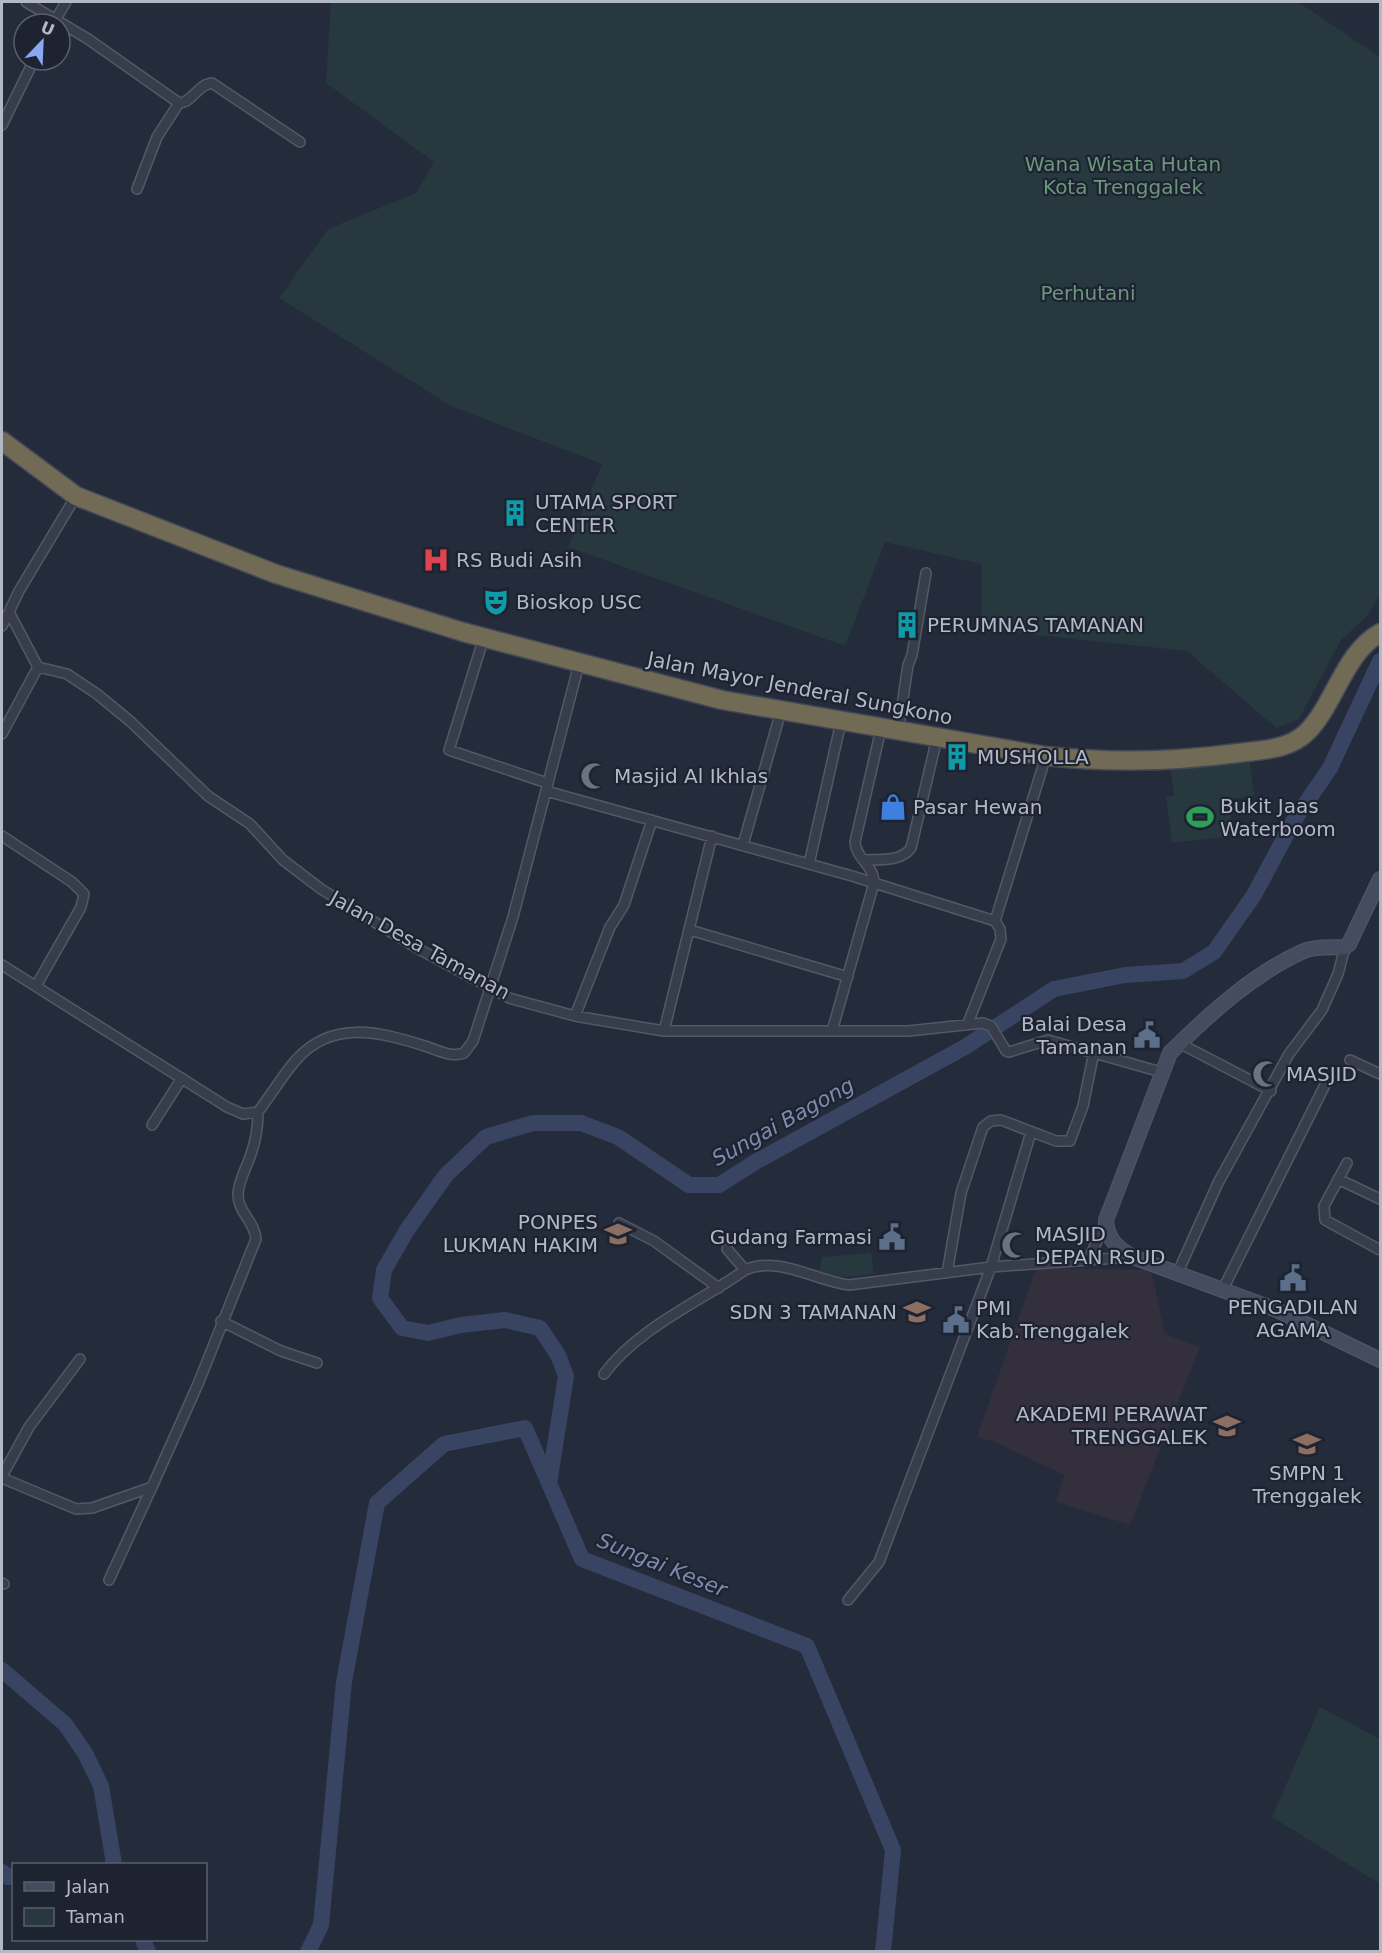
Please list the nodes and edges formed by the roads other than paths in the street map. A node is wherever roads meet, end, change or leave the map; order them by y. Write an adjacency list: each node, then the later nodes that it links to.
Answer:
1 (26, 2): 2 (street)
2 (40, 12)
3 (72, 31): 5 (street)
4 (28, 72): 6 (street)
5 (179, 104): 7 (street); 8 (street)
6 (2, 125)
7 (300, 142)
8 (137, 189)
9 (2, 441): 10 (highway, Jalan Mayor Jenderal Sungkono)
10 (76, 496): 12 (street); 15 (highway, Jalan Mayor Jenderal Sungkono)
11 (926, 573): 20 (street)
12 (9, 612): 13 (street); 17 (street)
13 (2, 626)
14 (1380, 631): 23 (highway, Jalan Mayor Jenderal Sungkono)
15 (484, 637): 16 (highway, Jalan Mayor Jenderal Sungkono); 24 (street)
16 (579, 664): 18 (highway, Jalan Mayor Jenderal Sungkono); 24 (street)
17 (38, 667): 21 (street); 39 (street, Jalan Desa Tamanan)
18 (781, 711): 19 (highway, Jalan Mayor Jenderal Sungkono); 28 (street)
19 (841, 722): 20 (highway, Jalan Mayor Jenderal Sungkono); 30 (street)
20 (890, 730): 22 (highway, Jalan Mayor Jenderal Sungkono); 29 (street)
21 (2, 734)
22 (938, 738): 23 (highway, Jalan Mayor Jenderal Sungkono); 29 (street)
23 (1046, 756): 33 (street)
24 (546, 787): 25 (street); 39 (street)
25 (652, 820): 27 (street); 40 (street)
26 (2, 836): 38 (street)
27 (712, 836): 28 (street); 34 (street)
28 (743, 845): 30 (street)
29 (864, 860): 32 (street)
30 (809, 864): 32 (street)
31 (1380, 879): 35 (street)
32 (874, 883): 33 (street); 37 (street)
33 (995, 921): 41 (street)
34 (690, 930): 37 (street); 43 (street)
35 (1345, 946): 44 (street); 51 (street)
36 (2, 965): 38 (street)
37 (848, 977): 42 (street)
38 (36, 986): 49 (street)
39 (490, 987): 40 (street, Jalan Desa Tamanan); 52 (street)
40 (575, 1016): 43 (street, Jalan Desa Tamanan)
41 (968, 1023): 42 (street, Jalan Desa Tamanan); 45 (street, Jalan Desa Tamanan)
42 (832, 1031): 43 (street, Jalan Desa Tamanan)
43 (664, 1032)
44 (1179, 1043): 47 (street); 51 (street)
45 (1094, 1052): 47 (street, Jalan Desa Tamanan); 54 (street)
46 (1350, 1060): 48 (street)
47 (1161, 1072): 58 (street)
48 (1380, 1074)
49 (182, 1078): 52 (street); 53 (street)
50 (1325, 1085): 69 (street)
51 (1271, 1091): 66 (street)
52 (258, 1112): 70 (street)
53 (152, 1125)
54 (1031, 1132): 64 (street); 67 (street)
55 (1347, 1163): 56 (street)
56 (1338, 1179): 57 (street); 61 (street)
57 (1380, 1199)
58 (1106, 1220): 62 (street); 63 (street)
59 (619, 1223): 68 (street)
60 (727, 1250): 65 (street)
61 (1380, 1250)
62 (1133, 1257): 63 (street); 66 (street)
63 (1089, 1259): 64 (street)
64 (991, 1267): 67 (street); 78 (street)
65 (745, 1270): 67 (street); 68 (street)
66 (1178, 1272): 69 (street)
67 (948, 1273)
68 (719, 1288): 74 (street)
69 (1223, 1289): 72 (street)
70 (221, 1321): 73 (street); 76 (street)
71 (80, 1359): 75 (street)
72 (1380, 1360)
73 (317, 1363)
74 (604, 1374)
75 (2, 1477): 76 (street)
76 (152, 1487): 77 (street)
77 (109, 1580)
78 (848, 1600)

